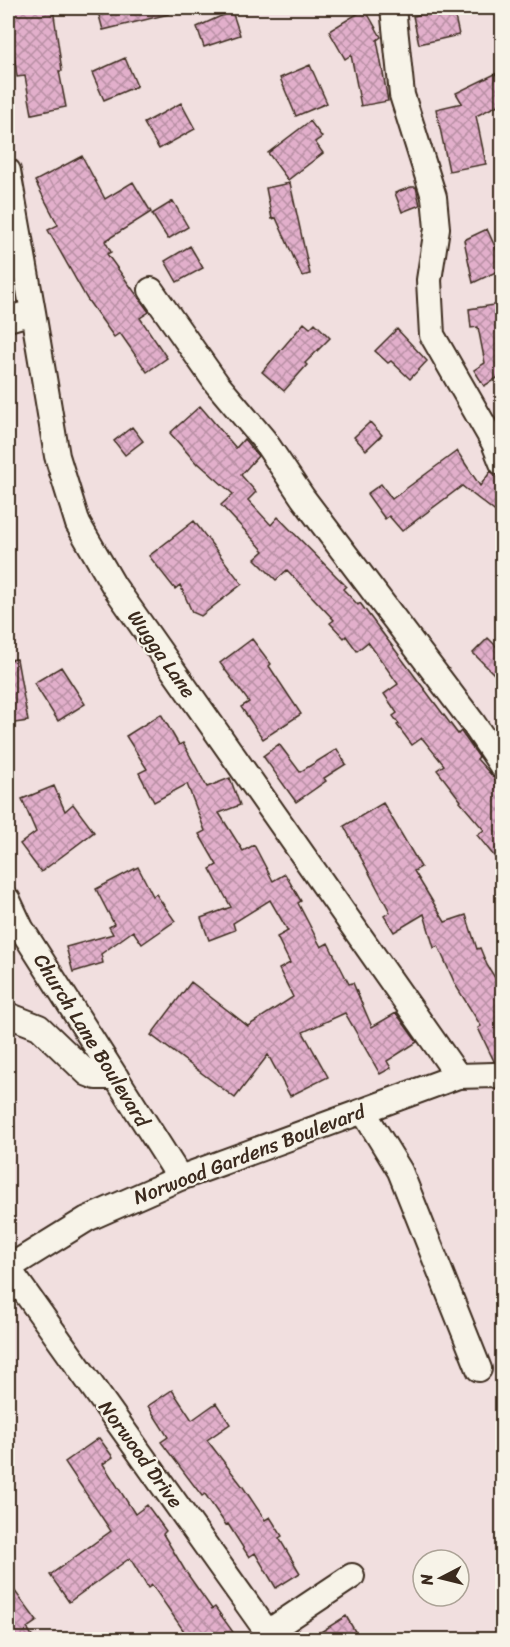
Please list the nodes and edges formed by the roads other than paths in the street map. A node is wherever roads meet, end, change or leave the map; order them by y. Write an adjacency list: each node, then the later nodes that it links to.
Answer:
1 (393, 8): 6 (street)
2 (8, 171): 4 (street, Wugga Lane)
3 (151, 290): 7 (street)
4 (33, 312): 5 (street); 10 (street, Wugga Lane)
5 (8, 319)
6 (502, 463)
7 (502, 766)
8 (8, 900): 11 (street, Church Lane Boulevard)
9 (8, 1015): 11 (street)
10 (458, 1076): 12 (street, Norwood Gardens Boulevard); 13 (street, Norwood Gardens Boulevard)
11 (116, 1077): 14 (street, Church Lane Boulevard)
12 (502, 1078)
13 (363, 1111): 14 (street, Norwood Gardens Boulevard); 16 (street)
14 (180, 1178): 15 (street, Norwood Gardens Boulevard)
15 (8, 1268): 18 (street, Norwood Drive)
16 (479, 1369)
17 (352, 1576): 18 (street)
18 (271, 1636)

